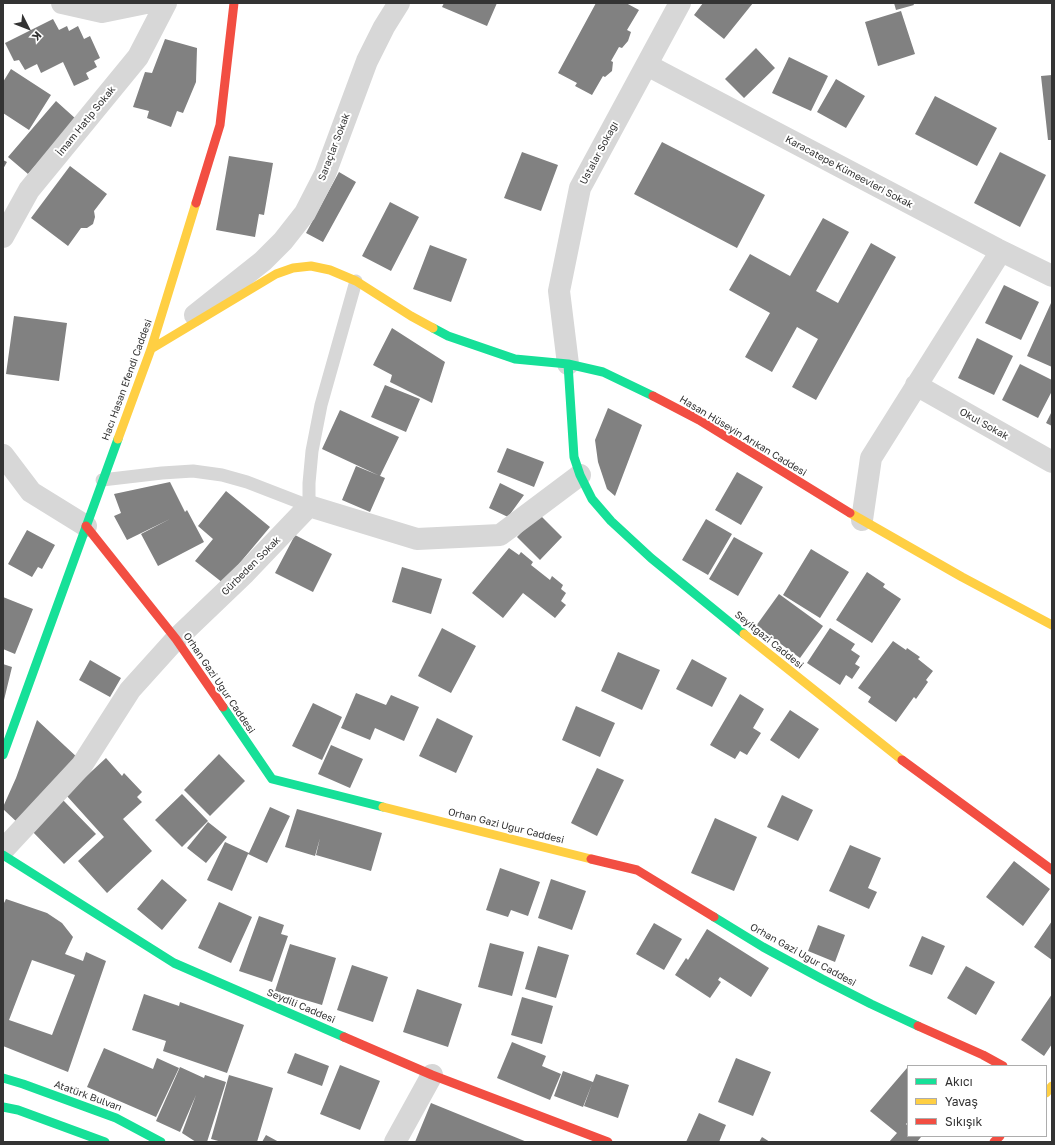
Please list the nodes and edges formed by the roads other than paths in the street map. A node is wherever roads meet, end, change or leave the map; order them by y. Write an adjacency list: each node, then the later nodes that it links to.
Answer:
1 (62, 3): 2 (street)
2 (146, 3)
3 (166, 3): 8 (street, İmam Hatip Sokak)
4 (234, 3): 12 (street, Hacı Hasan Efendi Caddesi)
5 (399, 3): 12 (street, Saraçlar Sokak)
6 (680, 3): 7 (street, Ustalar Sokağı)
7 (647, 65): 9 (street, Karacatepe Kümeevleri Sokak); 13 (street, Ustalar Sokağı)
8 (3, 237)
9 (1001, 251): 10 (street, Karacatepe Kümeevleri Sokak); 14 (street)
10 (1052, 276)
11 (356, 280): 12 (street, Hasan Hüseyin Arıkan Caddesi); 13 (street, Hasan Hüseyin Arıkan Caddesi); 19 (lane)
12 (151, 349): 18 (street, Hacı Hasan Efendi Caddesi)
13 (568, 364): 17 (street, Seyitgazi Caddesi); 20 (street, Hasan Hüseyin Arıkan Caddesi)
14 (916, 385): 16 (street, Okul Sokak); 20 (street)
15 (3, 455): 21 (street)
16 (1052, 462)
17 (580, 475): 19 (street); 27 (street, Seyitgazi Caddesi)
18 (102, 480): 19 (lane); 21 (street, Hacı Hasan Efendi Caddesi)
19 (309, 506): 23 (street, Gürbeden Sokak)
20 (862, 520): 22 (street, Hasan Hüseyin Arıkan Caddesi)
21 (86, 526): 23 (street, Orhan Gazi Uğur Caddesi); 24 (street, Hacı Hasan Efendi Caddesi)
22 (1052, 625)
23 (176, 639): 25 (street, Gürbeden Sokak); 28 (street, Orhan Gazi Uğur Caddesi)
24 (3, 755)
25 (3, 850)
26 (3, 855): 29 (street, Seydili Caddesi)
27 (1052, 870)
28 (1001, 1065)
29 (432, 1075): 34 (street); 35 (street, Seydili Caddesi)
30 (3, 1078): 33 (street, Atatürk Bulvarı)
31 (3, 1106): 32 (street)
32 (105, 1142)
33 (161, 1142)
34 (394, 1142)
35 (608, 1142)

